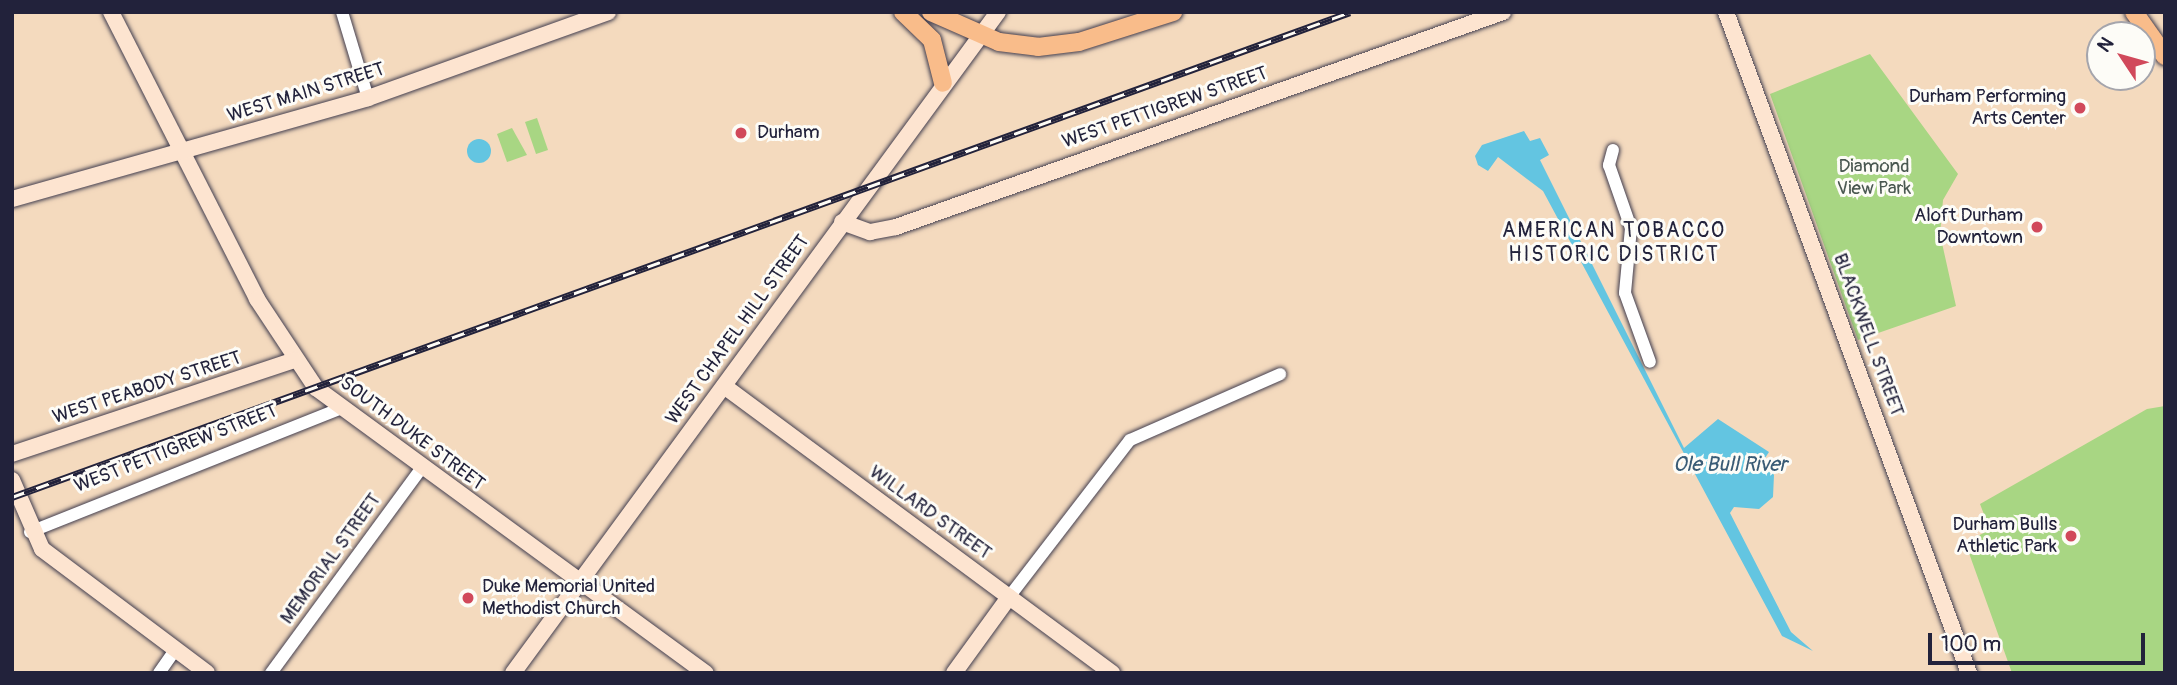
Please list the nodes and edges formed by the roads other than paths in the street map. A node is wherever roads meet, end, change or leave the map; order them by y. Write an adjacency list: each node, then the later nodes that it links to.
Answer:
1 (111, 12): 15 (main road, SOUTH DUKE STREET)
2 (342, 12): 14 (street)
3 (608, 12): 14 (main road, WEST MAIN STREET)
4 (903, 12): 13 (main road)
5 (931, 12): 11 (main road)
6 (998, 12): 11 (main road, WEST CHAPEL HILL STREET)
7 (1173, 12): 11 (main road)
8 (1503, 12): 18 (main road, WEST PETTIGREW STREET)
9 (1726, 12): 38 (main road, BLACKWELL STREET)
10 (2134, 12): 12 (main road)
11 (981, 34): 13 (main road, WEST CHAPEL HILL STREET)
12 (2165, 56)
13 (943, 83): 18 (main road, WEST CHAPEL HILL STREET)
14 (368, 98): 15 (main road, WEST MAIN STREET)
15 (183, 150): 17 (main road, WEST MAIN STREET); 19 (main road, SOUTH DUKE STREET)
16 (1614, 150): 20 (street)
17 (12, 199)
18 (842, 222): 22 (main road, WEST CHAPEL HILL STREET)
19 (294, 360): 23 (main road, SOUTH DUKE STREET); 24 (main road, WEST PEABODY STREET)
20 (1650, 362)
21 (1280, 374): 29 (street)
22 (724, 386): 28 (main road, WEST CHAPEL HILL STREET); 29 (main road, WILLARD STREET)
23 (339, 410): 25 (main road, SOUTH DUKE STREET); 27 (street, WEST PETTIGREW STREET)
24 (12, 454)
25 (421, 469): 28 (main road, SOUTH DUKE STREET); 33 (street, MEMORIAL STREET)
26 (12, 480): 27 (main road)
27 (30, 532): 30 (main road)
28 (579, 581): 34 (main road, WEST CHAPEL HILL STREET); 35 (main road, SOUTH DUKE STREET)
29 (1009, 597): 36 (main road); 37 (main road, WILLARD STREET)
30 (175, 650): 31 (street); 32 (main road)
31 (159, 673)
32 (207, 673)
33 (271, 673)
34 (513, 673)
35 (706, 673)
36 (954, 673)
37 (1112, 673)
38 (1969, 673)

